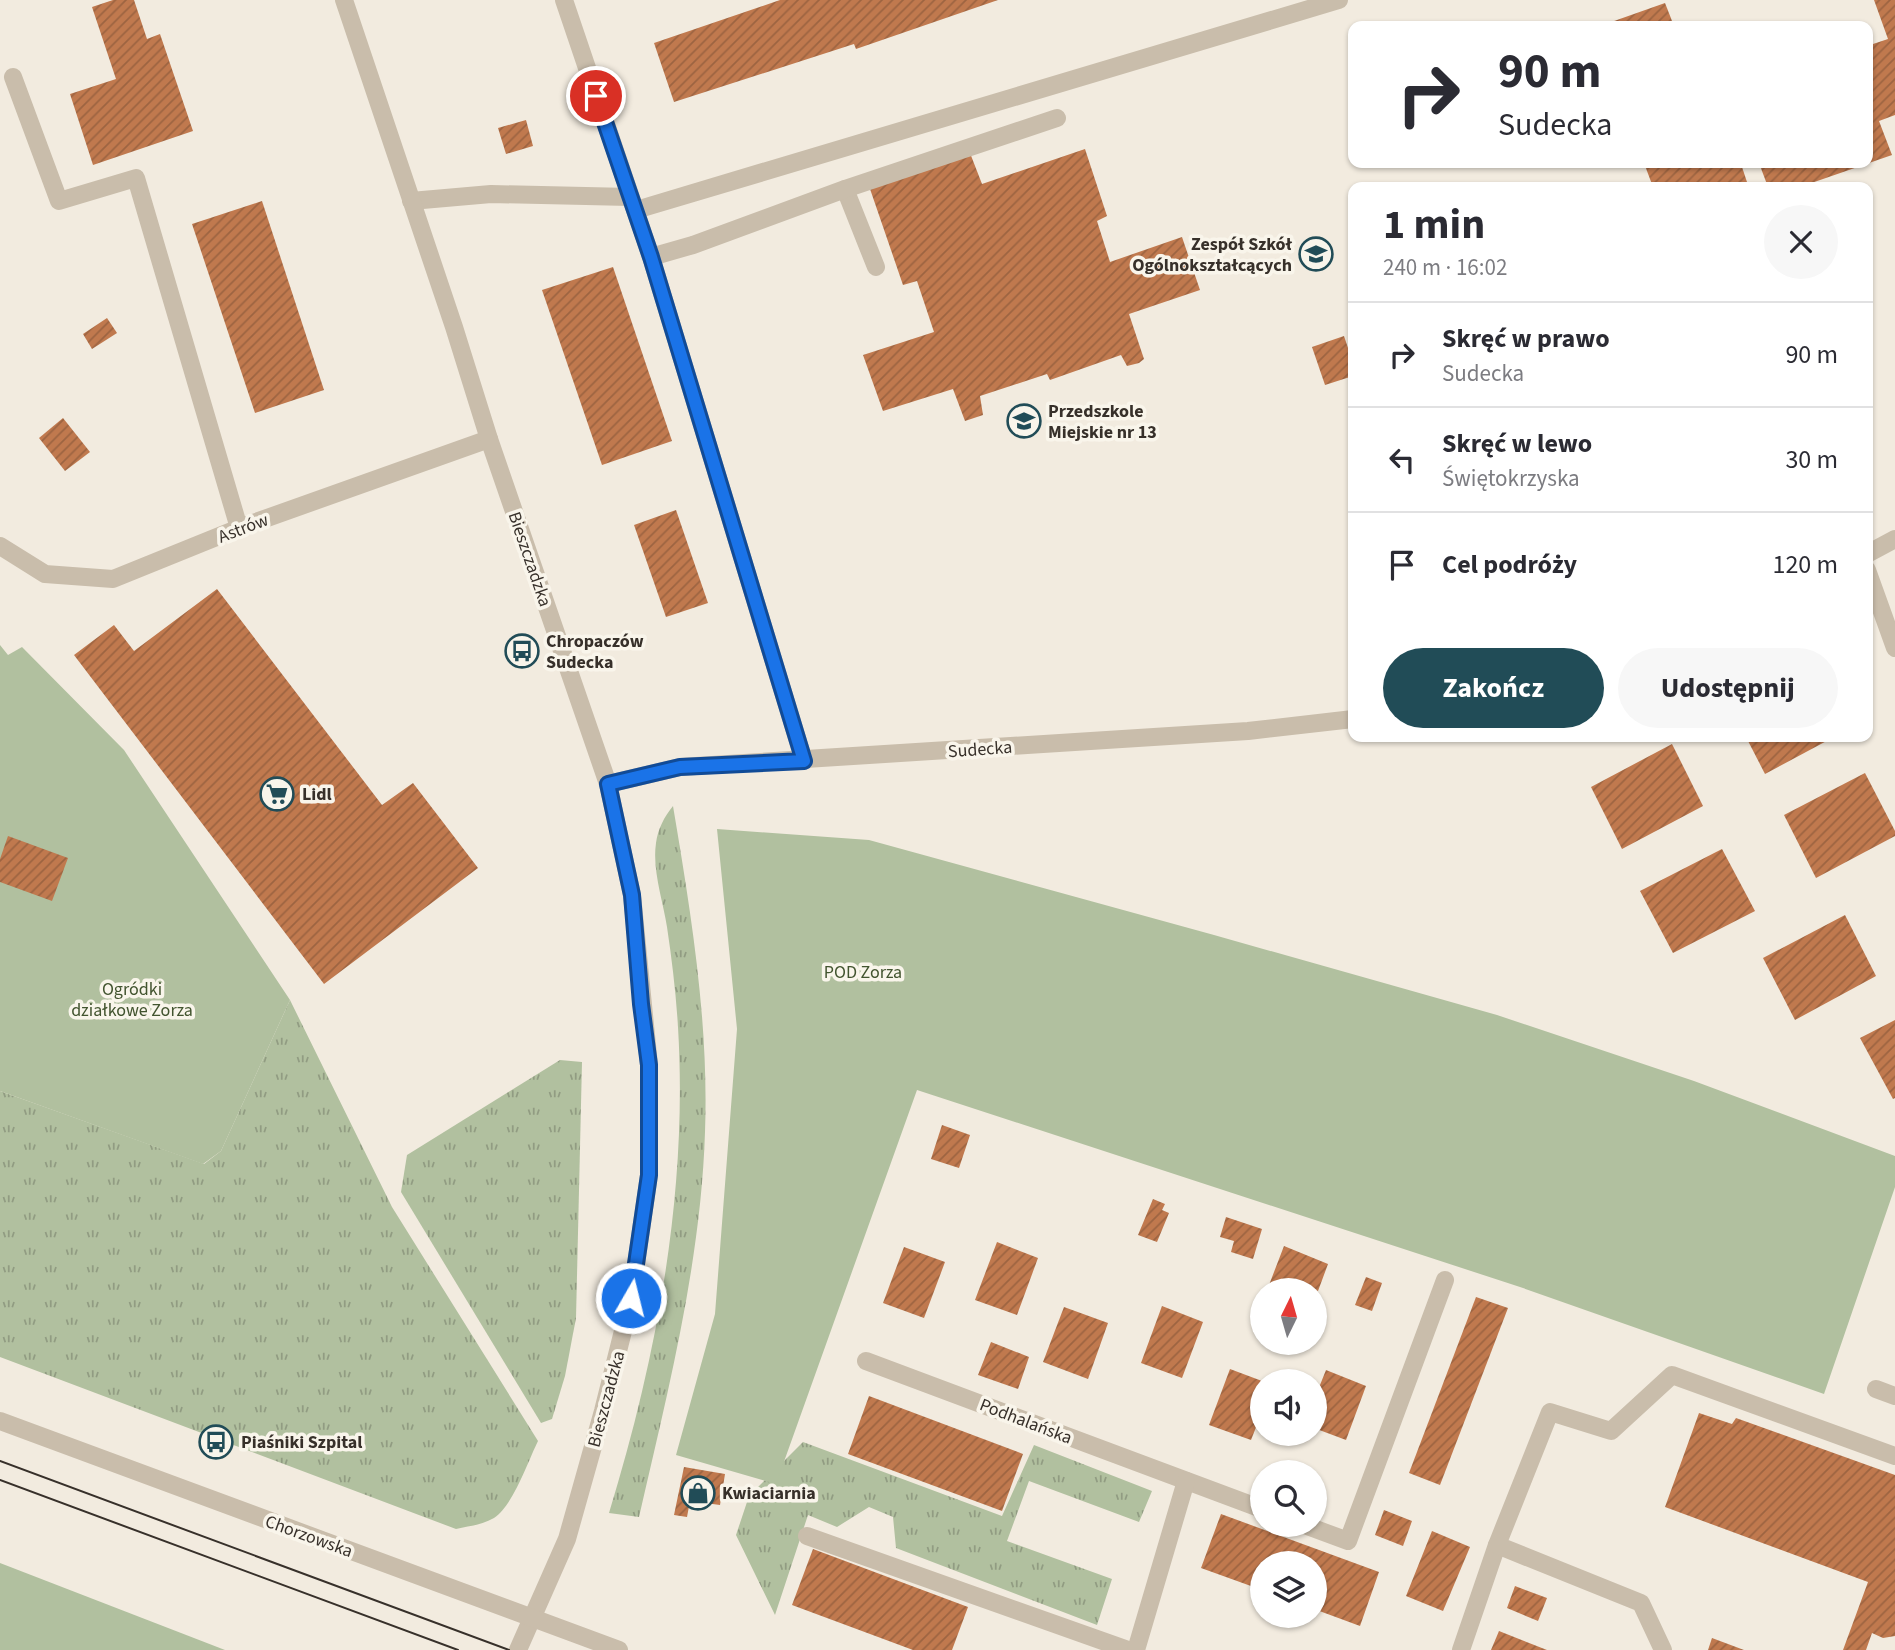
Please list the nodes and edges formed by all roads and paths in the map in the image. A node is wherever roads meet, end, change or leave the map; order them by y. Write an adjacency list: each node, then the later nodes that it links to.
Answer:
1 (344, 0): 7 (street, Bieszczadzka)
2 (564, 0): 8 (street)
3 (1339, 0): 8 (street)
4 (13, 77): 12 (street)
5 (1057, 118): 6 (street)
6 (845, 189): 9 (street); 10 (street)
7 (411, 201): 8 (street); 11 (street, Bieszczadzka)
8 (633, 203): 9 (street)
9 (651, 257): 20 (street)
10 (876, 267)
11 (489, 439): 12 (street, Astrów); 21 (street, Bieszczadzka)
12 (239, 528): 14 (street, Astrów)
13 (1895, 539): 15 (street)
14 (0, 547)
15 (1873, 551)
16 (1873, 584): 17 (street)
17 (1892, 630): 18 (street)
18 (1895, 648)
19 (1348, 720): 20 (street, Sudecka)
20 (804, 761): 21 (street, Sudecka)
21 (608, 784): 33 (street, Bieszczadzka)
22 (1445, 1280): 30 (street)
23 (866, 1361): 28 (street, Podhalańska)
24 (1876, 1389): 25 (street)
25 (1895, 1396)
26 (0, 1421): 33 (street, Chorzowska)
27 (1895, 1456): 32 (street)
28 (1186, 1481): 29 (street, Podhalańska); 37 (street)
29 (1250, 1505)
30 (1327, 1533)
31 (807, 1536): 36 (street)
32 (1497, 1545): 38 (street); 39 (street)
33 (532, 1619): 34 (street, Bieszczadzka); 35 (street, Chorzowska)
34 (518, 1650)
35 (619, 1650)
36 (1128, 1650)
37 (1136, 1650)
38 (1461, 1650)
39 (1663, 1650)

